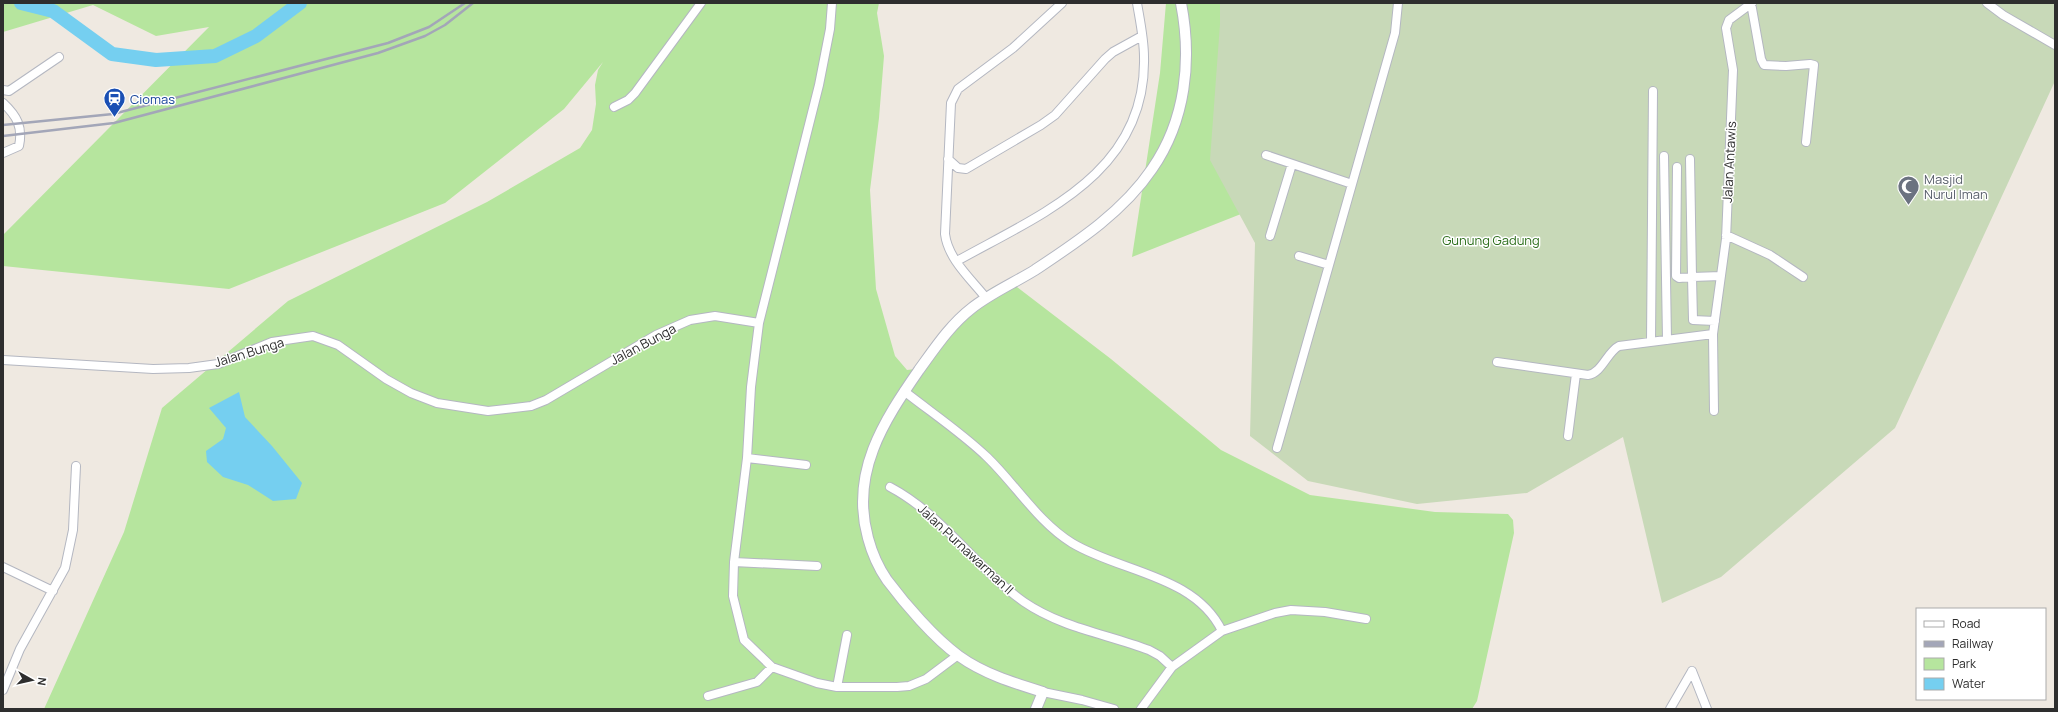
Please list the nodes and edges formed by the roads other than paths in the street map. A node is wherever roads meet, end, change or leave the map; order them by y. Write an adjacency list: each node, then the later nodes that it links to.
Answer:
1 (701, 3): 15 (street)
2 (832, 3): 35 (street)
3 (1062, 3): 20 (street)
4 (1137, 3): 9 (street)
5 (1181, 3): 33 (street)
6 (1398, 3): 24 (street)
7 (1752, 3): 16 (street); 25 (street, Jalan Antawis)
8 (1987, 3): 10 (street)
9 (1142, 36): 20 (street); 28 (street)
10 (2055, 45)
11 (59, 57): 12 (street)
12 (3, 90)
13 (1653, 91): 38 (street)
14 (3, 103): 17 (street)
15 (614, 107)
16 (1806, 142)
17 (3, 153)
18 (1266, 155): 22 (street)
19 (1664, 156): 37 (street)
20 (948, 159): 28 (street)
21 (1690, 159): 31 (street)
22 (1292, 164): 24 (street); 26 (street)
23 (1677, 167): 31 (street)
24 (1352, 184): 29 (street)
25 (1726, 235): 30 (street, Jalan Antawis); 32 (street)
26 (1270, 236)
27 (1299, 256): 29 (street)
28 (957, 261): 33 (street)
29 (1329, 265): 45 (street)
30 (1721, 276): 31 (street); 34 (street, Jalan Antawis)
31 (1692, 277): 34 (street)
32 (1803, 277)
33 (986, 298): 42 (street)
34 (1715, 321): 36 (street, Jalan Antawis)
35 (759, 323): 39 (street, Jalan Bunga); 46 (street)
36 (1713, 334): 37 (street); 43 (street, Jalan Antawis)
37 (1667, 340): 38 (street)
38 (1651, 342): 41 (street)
39 (3, 360)
40 (1497, 362): 41 (street)
41 (1576, 374): 44 (street)
42 (904, 391): 55 (street); 57 (street)
43 (1714, 411)
44 (1568, 436)
45 (1277, 448)
46 (747, 458): 47 (street); 50 (street)
47 (806, 465)
48 (76, 466): 53 (street)
49 (890, 487): 59 (street, Jalan Purnawarman II)
50 (734, 562): 51 (street); 58 (street)
51 (817, 566)
52 (3, 567): 53 (street)
53 (53, 591): 61 (street)
54 (1366, 619): 55 (street)
55 (1222, 632): 59 (street)
56 (847, 635): 60 (street)
57 (958, 656): 60 (street); 62 (street)
58 (772, 667): 60 (street); 63 (street)
59 (1172, 667): 66 (street)
60 (837, 687)
61 (3, 690)
62 (1043, 692): 64 (street); 65 (street)
63 (708, 696)
64 (1036, 709)
65 (1114, 709)
66 (1141, 709)
67 (1670, 709): 68 (street)
68 (1707, 709)

